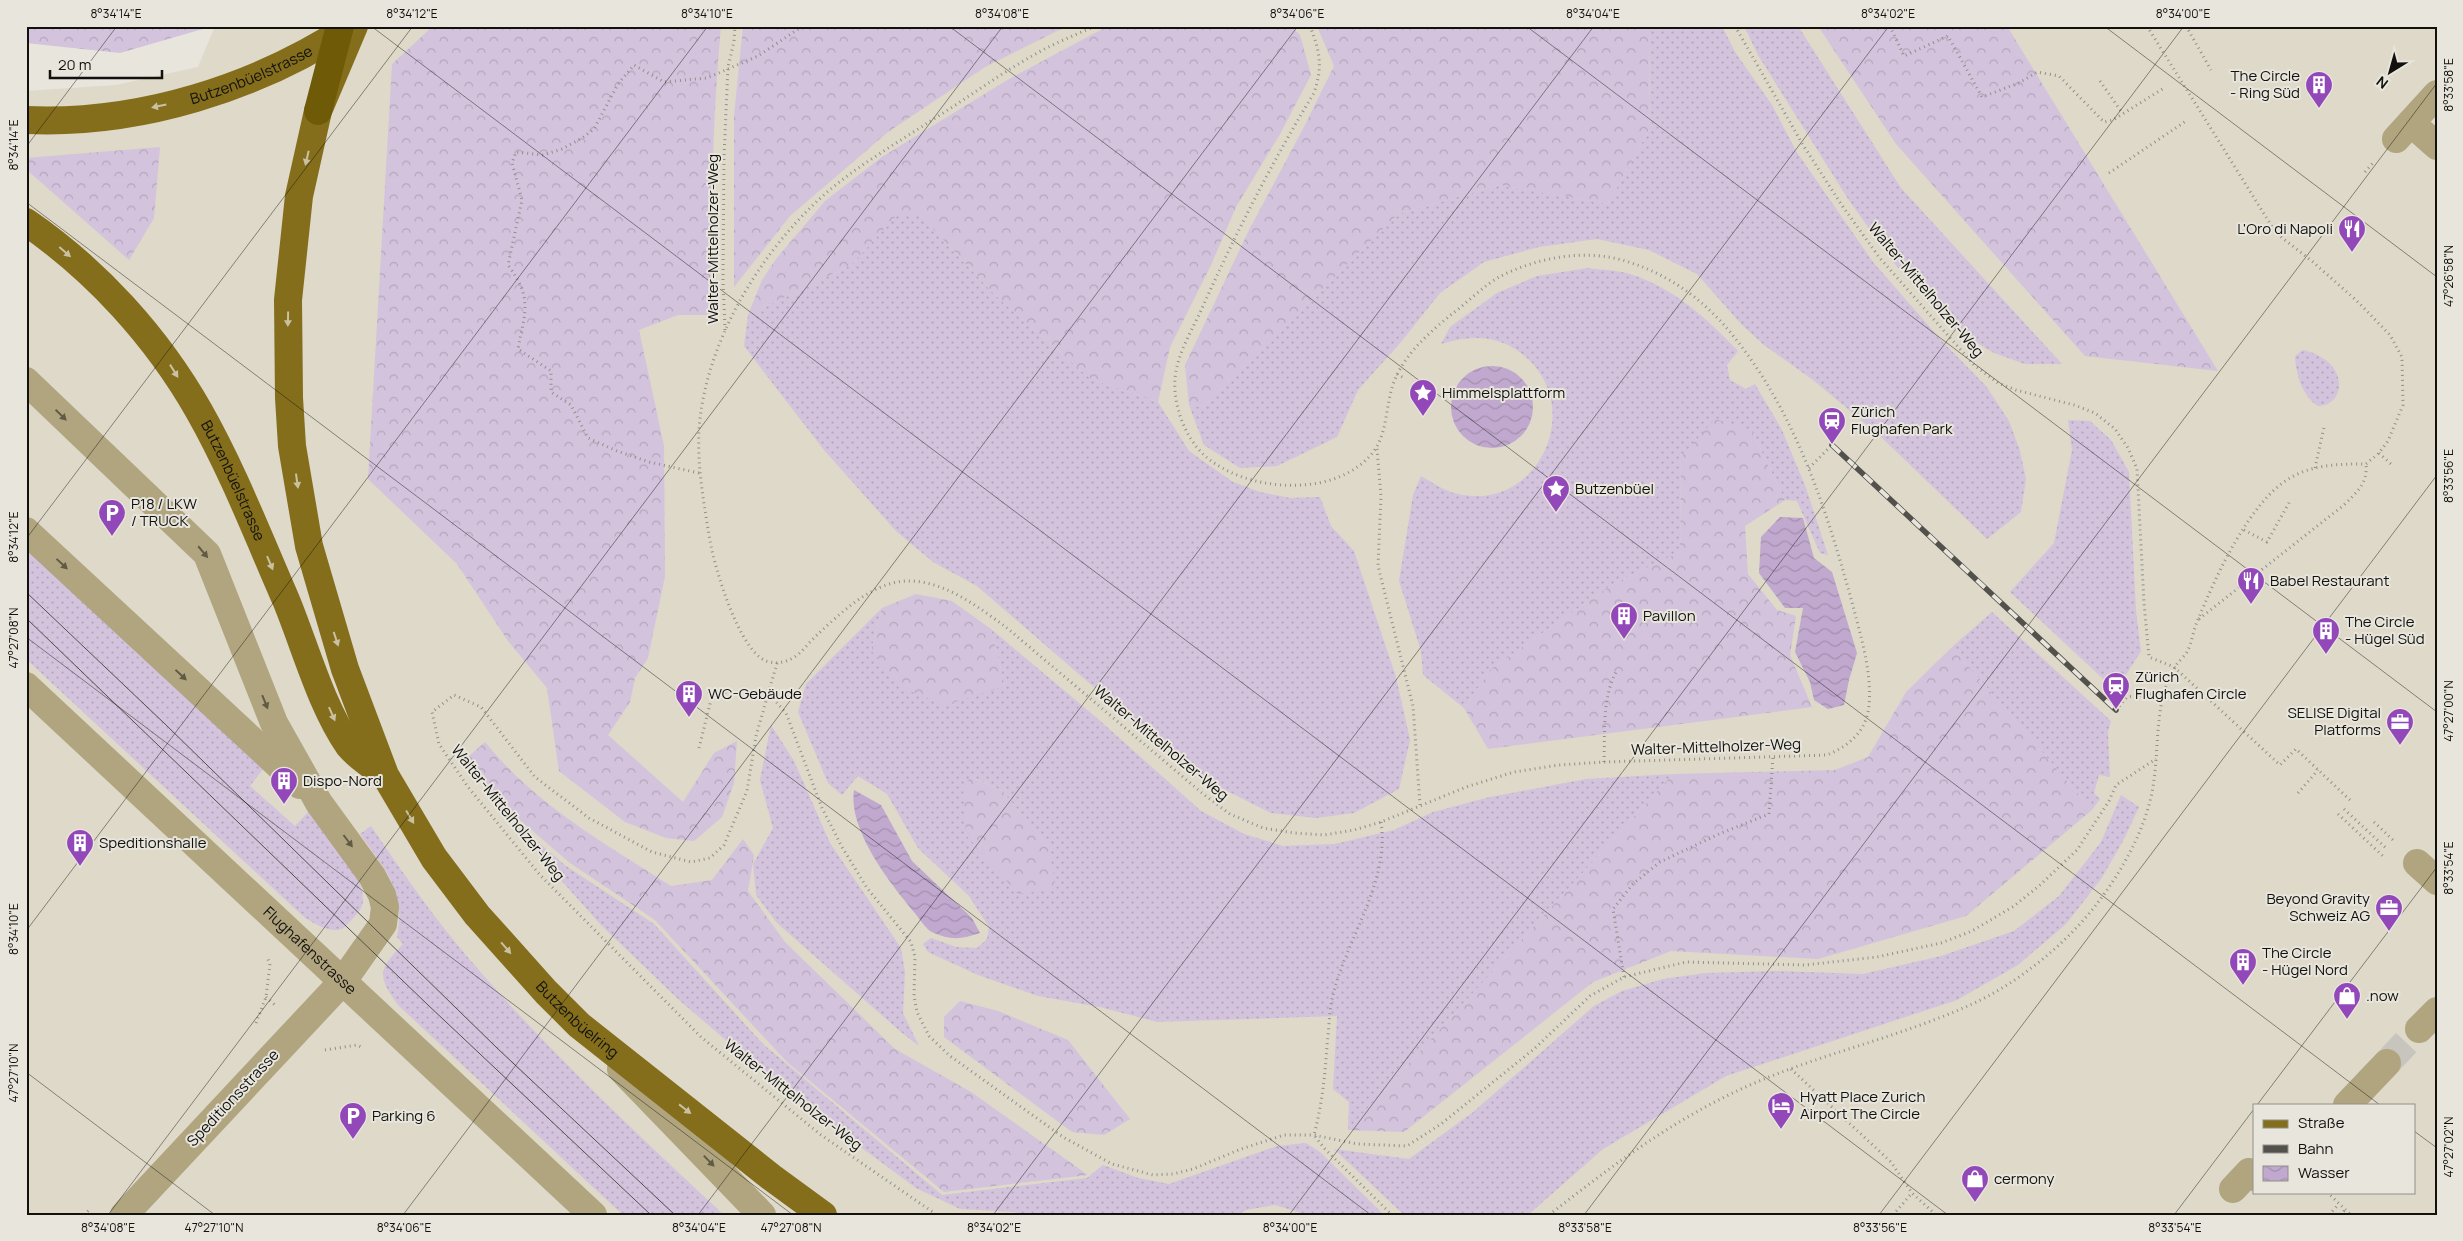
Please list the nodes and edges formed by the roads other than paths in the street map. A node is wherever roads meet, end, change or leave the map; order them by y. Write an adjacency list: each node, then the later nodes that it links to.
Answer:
1 (340, 26): 4 (highway)
2 (352, 26): 4 (main road); 5 (main road, Butzenbüelstrasse, one-way to 5)
3 (2437, 94): 6 (street)
4 (318, 111): 11 (main road, one-way to 11)
5 (26, 120)
6 (2437, 146)
7 (26, 222): 11 (main road, Butzenbüelstrasse, one-way to 11)
8 (26, 381): 12 (street, one-way to 12)
9 (26, 531): 12 (street, one-way to 12)
10 (26, 686): 15 (street, Flughafenstrasse)
11 (384, 775): 16 (main road, Butzenbüelring, one-way to 16)
12 (320, 803): 15 (street, Speditionsstrasse, one-way to 15)
13 (2417, 863): 14 (street)
14 (2437, 882)
15 (343, 980): 19 (street, Speditionsstrasse); 20 (street, Flughafenstrasse)
16 (578, 1025): 21 (street, one-way to 21); 22 (main road, Butzenbüelring, one-way to 22)
17 (2387, 1062): 18 (street)
18 (2348, 1104)
19 (124, 1215)
20 (593, 1215)
21 (762, 1215)
22 (823, 1215)

